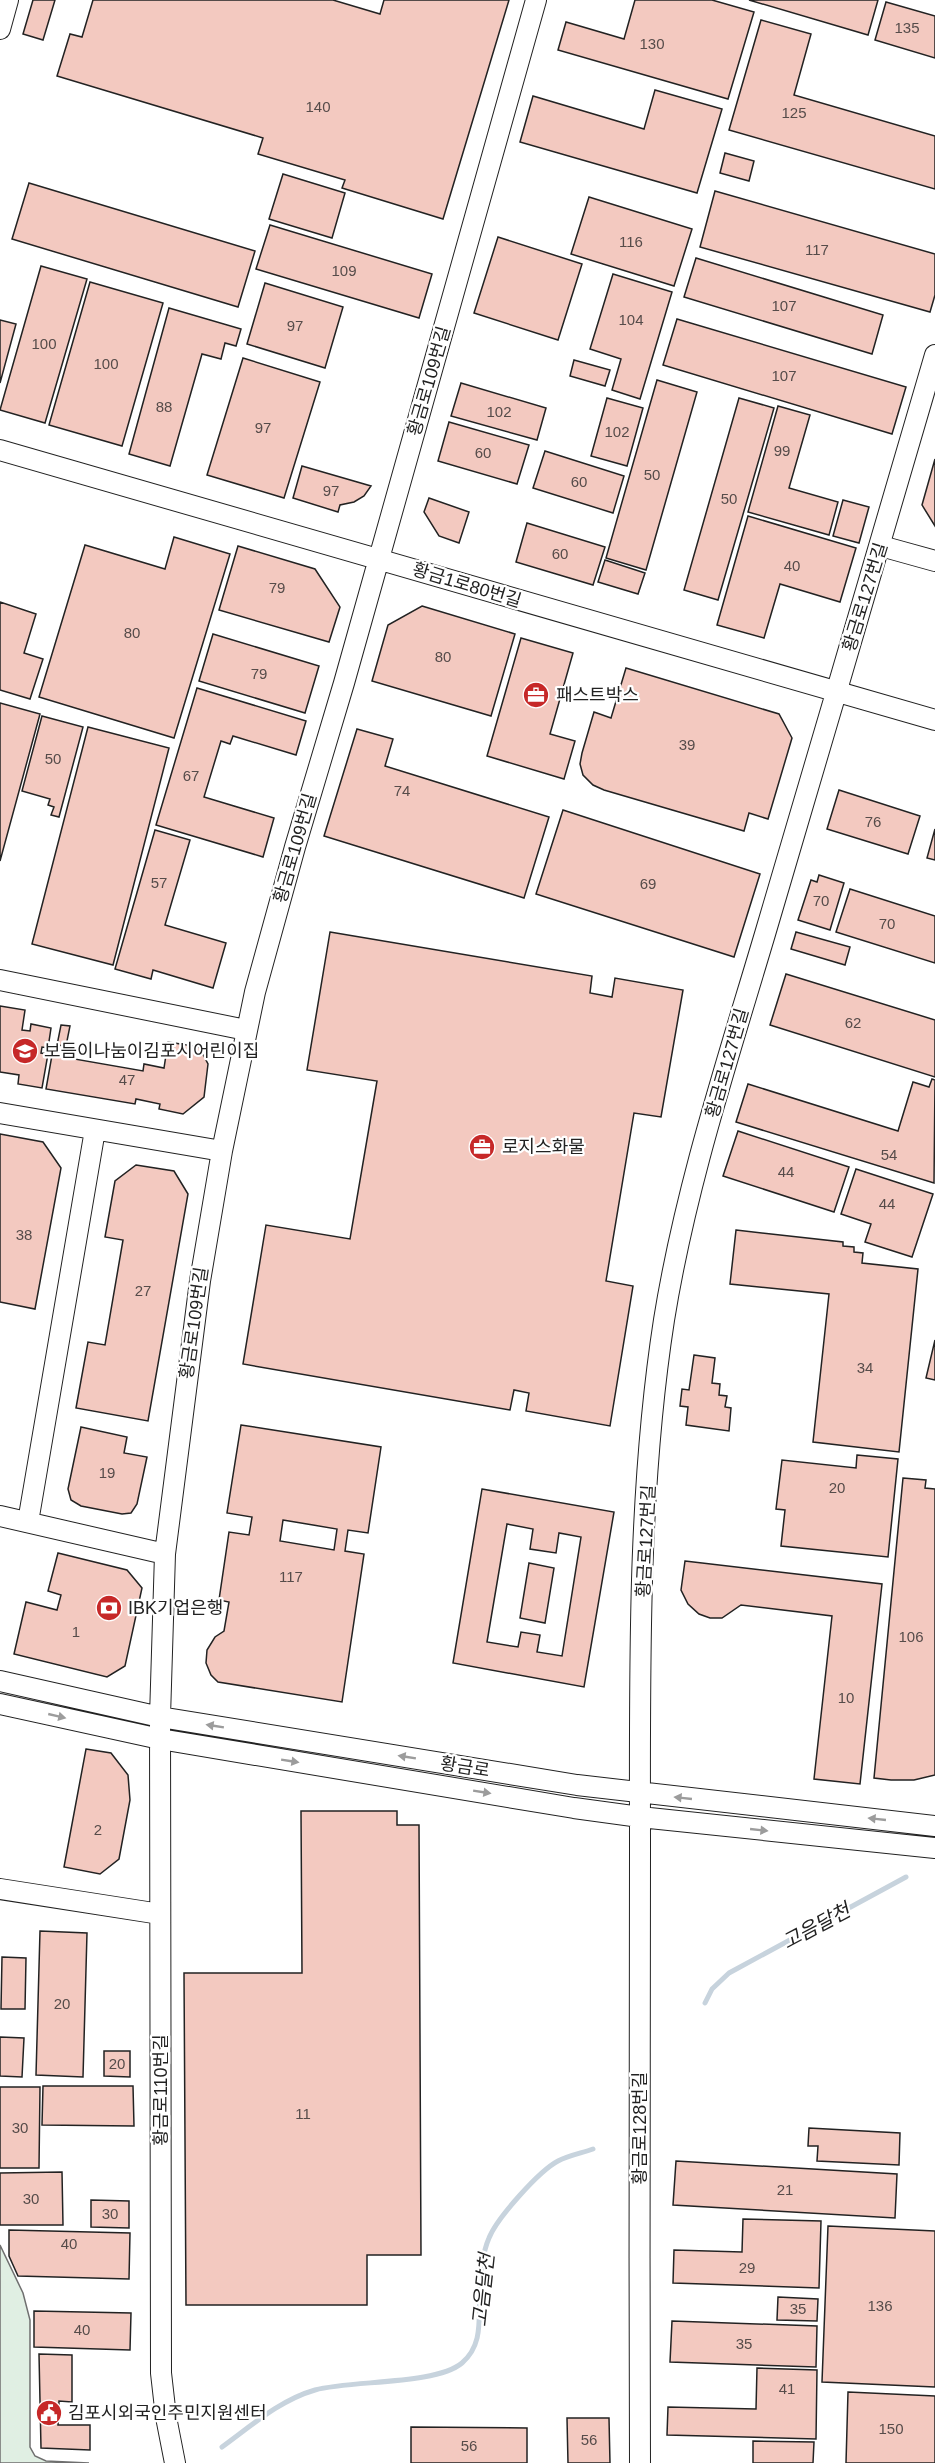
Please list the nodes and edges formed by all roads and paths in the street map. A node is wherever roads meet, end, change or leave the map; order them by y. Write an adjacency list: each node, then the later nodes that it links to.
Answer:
1 (8, 0): 3 (street)
2 (536, 0): 7 (street, 황금로109번길)
3 (0, 29)
4 (935, 355): 6 (street, 황금로127번길)
5 (0, 450): 7 (street, 황금1로80번길)
6 (881, 546): 8 (street); 9 (street, 황금로127번길)
7 (379, 559): 9 (street, 황금1로80번길); 12 (street, 황금로109번길)
8 (935, 561)
9 (836, 691): 10 (street, 황금1로80번길); 23 (street, 황금로127번길)
10 (935, 720)
11 (0, 980): 12 (street)
12 (246, 1030): 15 (street, 황금로109번길)
13 (0, 1113): 14 (street)
14 (95, 1130): 15 (street); 17 (street)
15 (222, 1151): 18 (street, 황금로109번길)
16 (0, 1515): 17 (street)
17 (28, 1522): 18 (street)
18 (165, 1554): 21 (street, 황금로109번길)
19 (0, 1681): 21 (street, 황금로)
20 (0, 1704): 22 (street, 황금로, one-way to 22)
21 (160, 1717): 22 (street, 황금로110번길); 23 (street, 황금로, one-way to 21)
22 (160, 1739): 24 (street, 황금로, one-way to 24); 28 (street, 황금로110번길)
23 (640, 1793): 24 (street, 황금로128번길); 25 (street, 황금로, one-way to 23)
24 (640, 1817): 26 (street, 황금로, one-way to 26); 30 (street, 황금로128번길)
25 (935, 1826)
26 (935, 1848)
27 (0, 1889): 28 (street)
28 (160, 1914): 29 (street, 황금로110번길)
29 (175, 2463)
30 (640, 2463)

